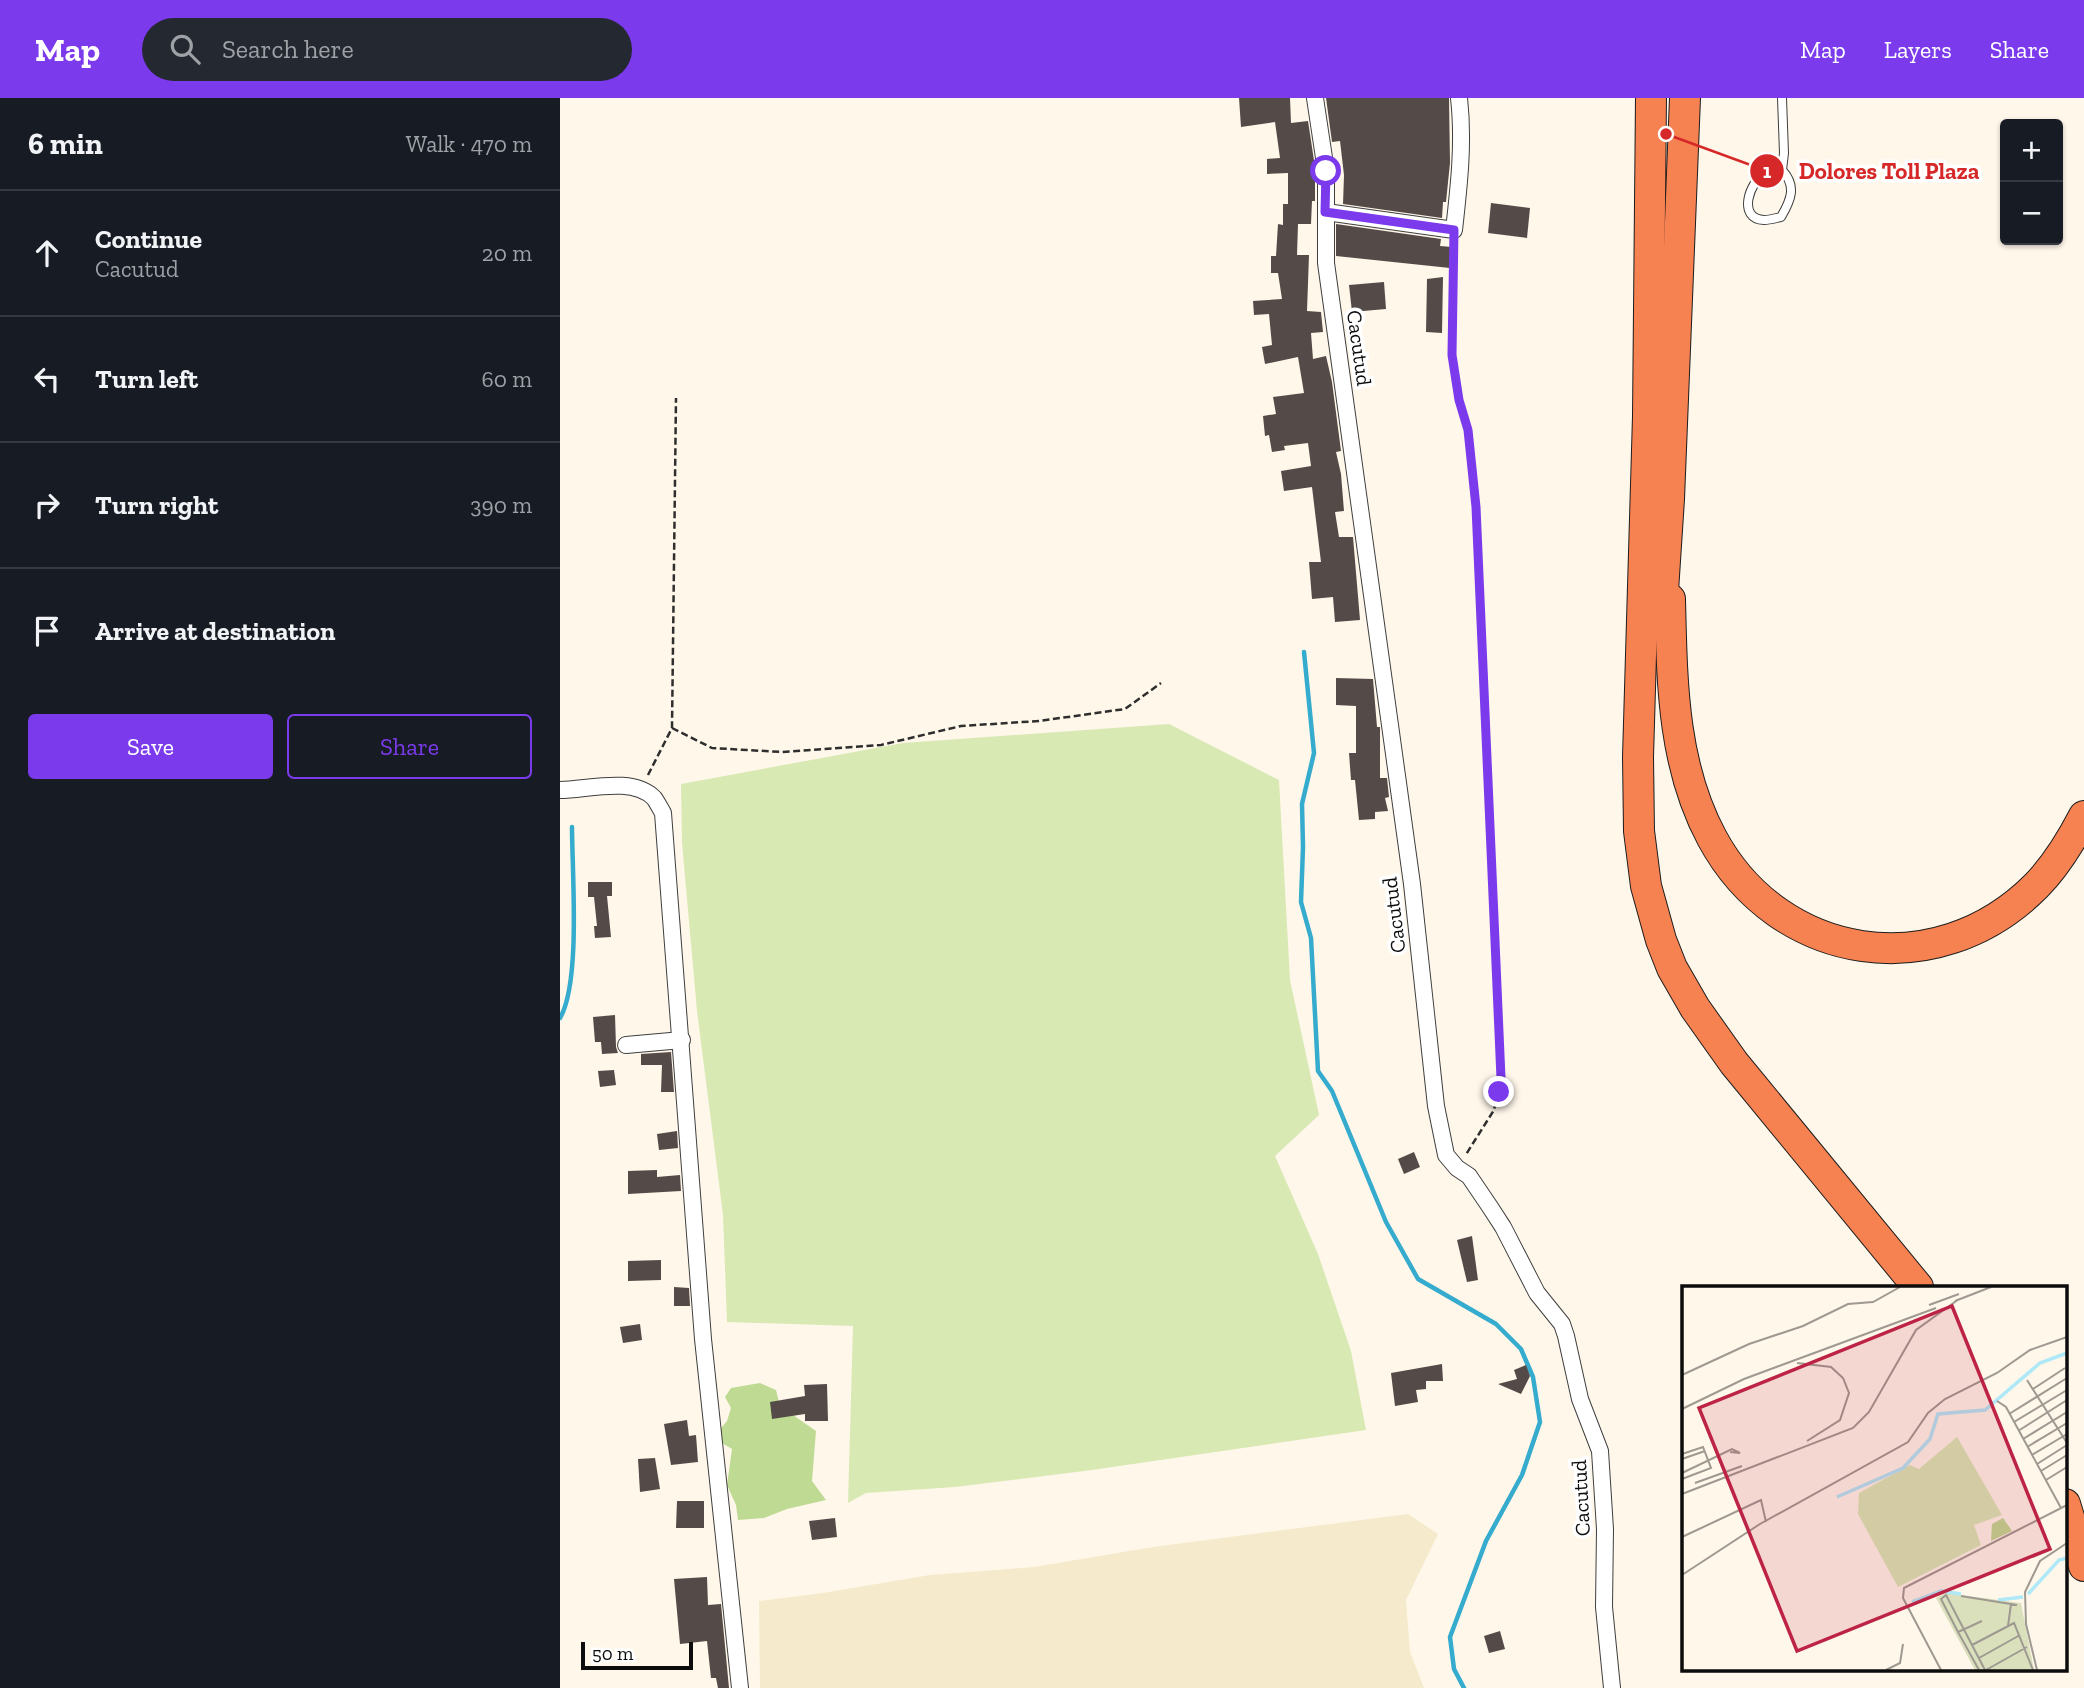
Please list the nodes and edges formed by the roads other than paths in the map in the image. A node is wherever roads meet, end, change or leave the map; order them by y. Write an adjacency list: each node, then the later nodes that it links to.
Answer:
1 (1315, 98): 7 (street, Cacutud)
2 (1459, 98): 7 (street)
3 (1651, 98): 13 (highway)
4 (1685, 98): 8 (highway)
5 (1782, 98): 6 (lane)
6 (1782, 170): 6 (lane)
7 (1325, 212): 18 (street, Cacutud)
8 (1670, 499): 10 (highway); 13 (highway)
9 (560, 790): 11 (street)
10 (2084, 816)
11 (682, 1040): 12 (street); 17 (street)
12 (626, 1045)
13 (1734, 1063): 14 (highway)
14 (1917, 1286)
15 (2066, 1507): 16 (highway)
16 (2084, 1566)
17 (740, 1688)
18 (1612, 1688)

